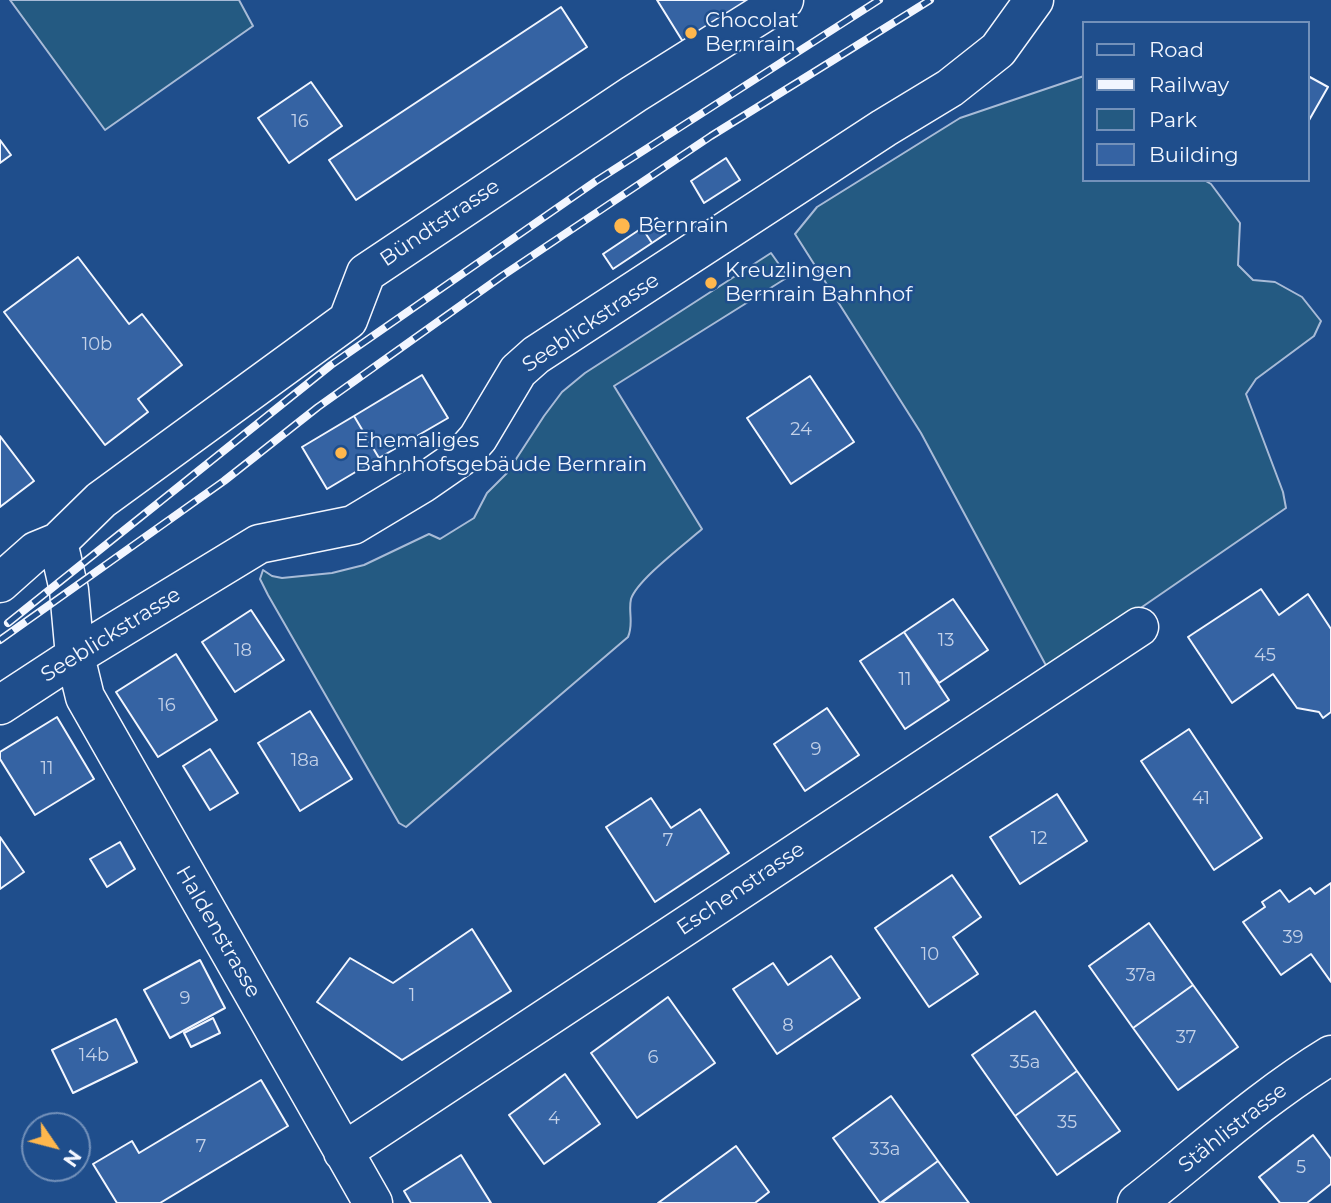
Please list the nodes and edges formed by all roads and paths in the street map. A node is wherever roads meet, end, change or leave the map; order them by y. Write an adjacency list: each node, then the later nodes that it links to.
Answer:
1 (784, 0): 3 (street, Bündtstrasse)
2 (1034, 0): 6 (street, Seeblickstrasse)
3 (58, 542): 4 (street, Bündtstrasse); 6 (street)
4 (0, 583)
5 (1139, 626): 9 (street, Eschenstrasse)
6 (75, 656): 7 (street, Seeblickstrasse); 9 (street, Haldenstrasse)
7 (0, 705)
8 (1324, 1072): 11 (street, Stählistrasse)
9 (343, 1153): 10 (street, Haldenstrasse)
10 (373, 1203)
11 (1137, 1203)

